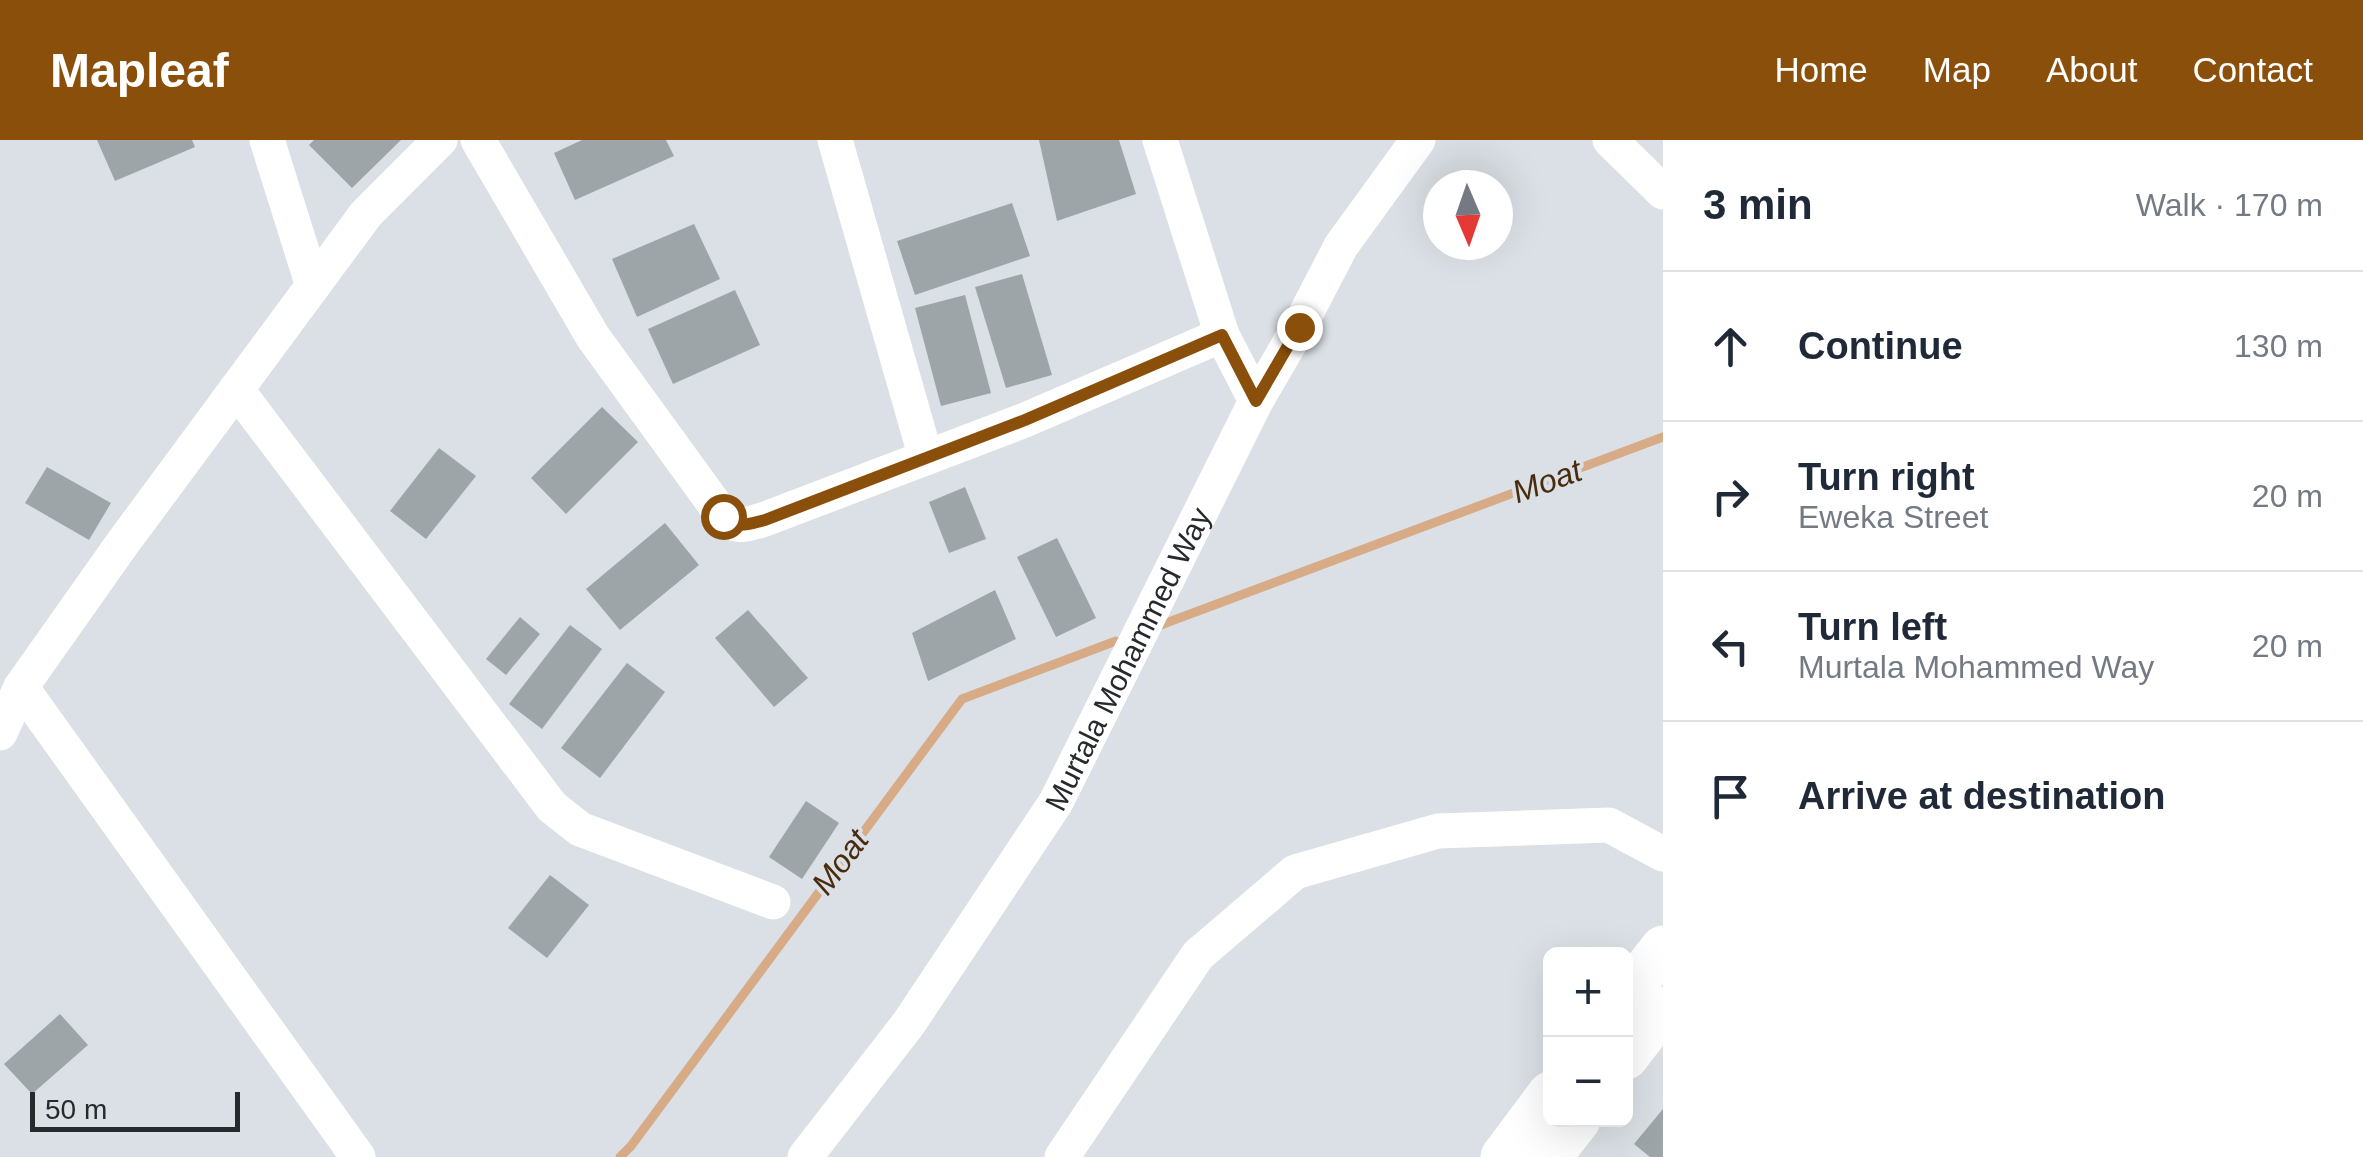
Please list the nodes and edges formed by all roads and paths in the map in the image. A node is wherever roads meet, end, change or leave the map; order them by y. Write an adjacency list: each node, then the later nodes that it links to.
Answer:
1 (267, 140): 9 (street)
2 (440, 140): 9 (street)
3 (478, 140): 13 (street)
4 (836, 140): 13 (street)
5 (1160, 140): 10 (street)
6 (1418, 140): 12 (street, Murtala Mohammed Way)
7 (1610, 140): 8 (street)
8 (1663, 192)
9 (313, 286): 11 (street)
10 (1222, 335): 12 (street); 13 (street)
11 (236, 389): 14 (street); 17 (street)
12 (1256, 401): 25 (street, Murtala Mohammed Way)
13 (926, 458)
14 (21, 687): 15 (street); 24 (street)
15 (0, 733)
16 (1663, 854): 26 (street)
17 (774, 902)
18 (1663, 948): 19 (main road)
19 (1633, 986)
20 (1663, 1009): 21 (main road)
21 (1633, 1048)
22 (1543, 1103): 27 (main road)
23 (1572, 1127): 28 (main road)
24 (358, 1157)
25 (805, 1157)
26 (1062, 1157)
27 (1502, 1157)
28 (1548, 1157)

